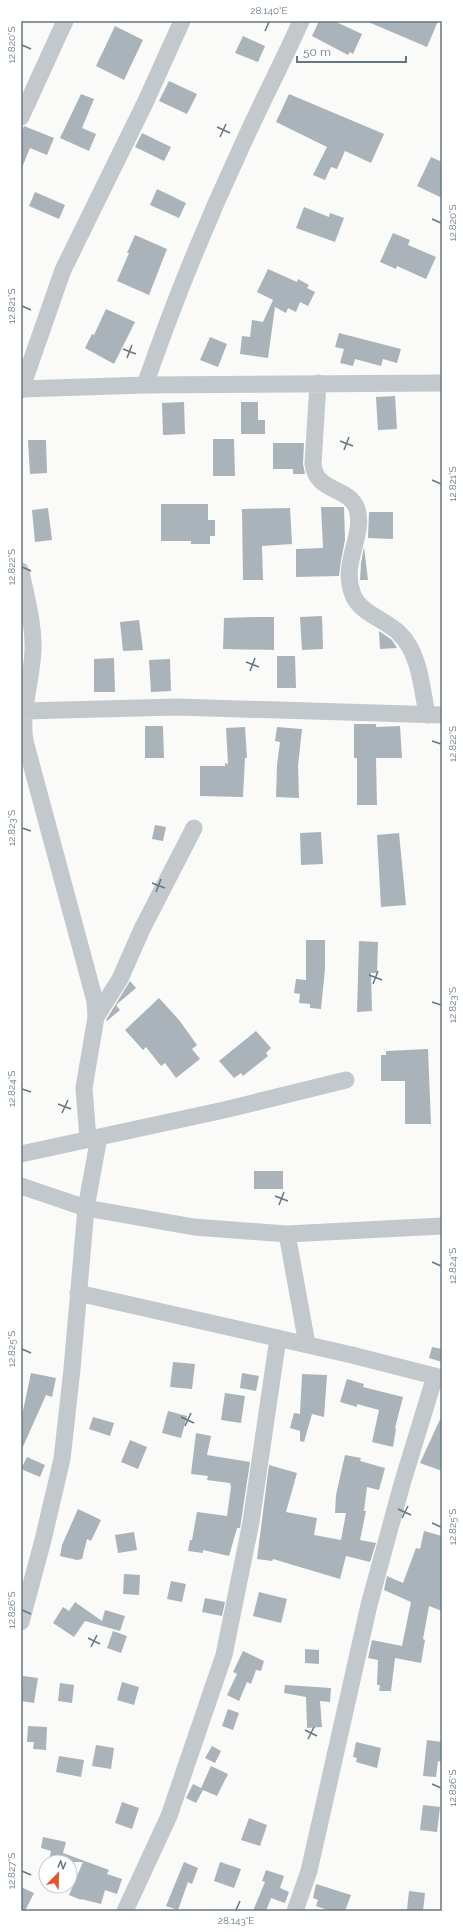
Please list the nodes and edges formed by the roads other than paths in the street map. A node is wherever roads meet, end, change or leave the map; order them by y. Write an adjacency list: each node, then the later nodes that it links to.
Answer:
1 (65, 21): 4 (street)
2 (182, 21): 9 (street)
3 (300, 21): 8 (street)
4 (27, 89): 5 (street)
5 (21, 117)
6 (318, 383): 7 (street); 8 (street); 12 (street)
7 (442, 383)
8 (145, 385): 9 (street)
9 (21, 389)
10 (21, 571): 11 (street)
11 (24, 711): 12 (street); 14 (street)
12 (435, 715)
13 (194, 828): 14 (street)
14 (96, 1016): 16 (street)
15 (346, 1080): 16 (street)
16 (94, 1138): 17 (street); 19 (street)
17 (21, 1154)
18 (21, 1186): 19 (street)
19 (86, 1208): 21 (street); 22 (street)
20 (442, 1226): 21 (street)
21 (288, 1234): 24 (street)
22 (78, 1293): 23 (street); 26 (street)
23 (278, 1338): 24 (street); 27 (street)
24 (307, 1344): 25 (street)
25 (439, 1377): 28 (street)
26 (21, 1622)
27 (125, 1911)
28 (295, 1911)

